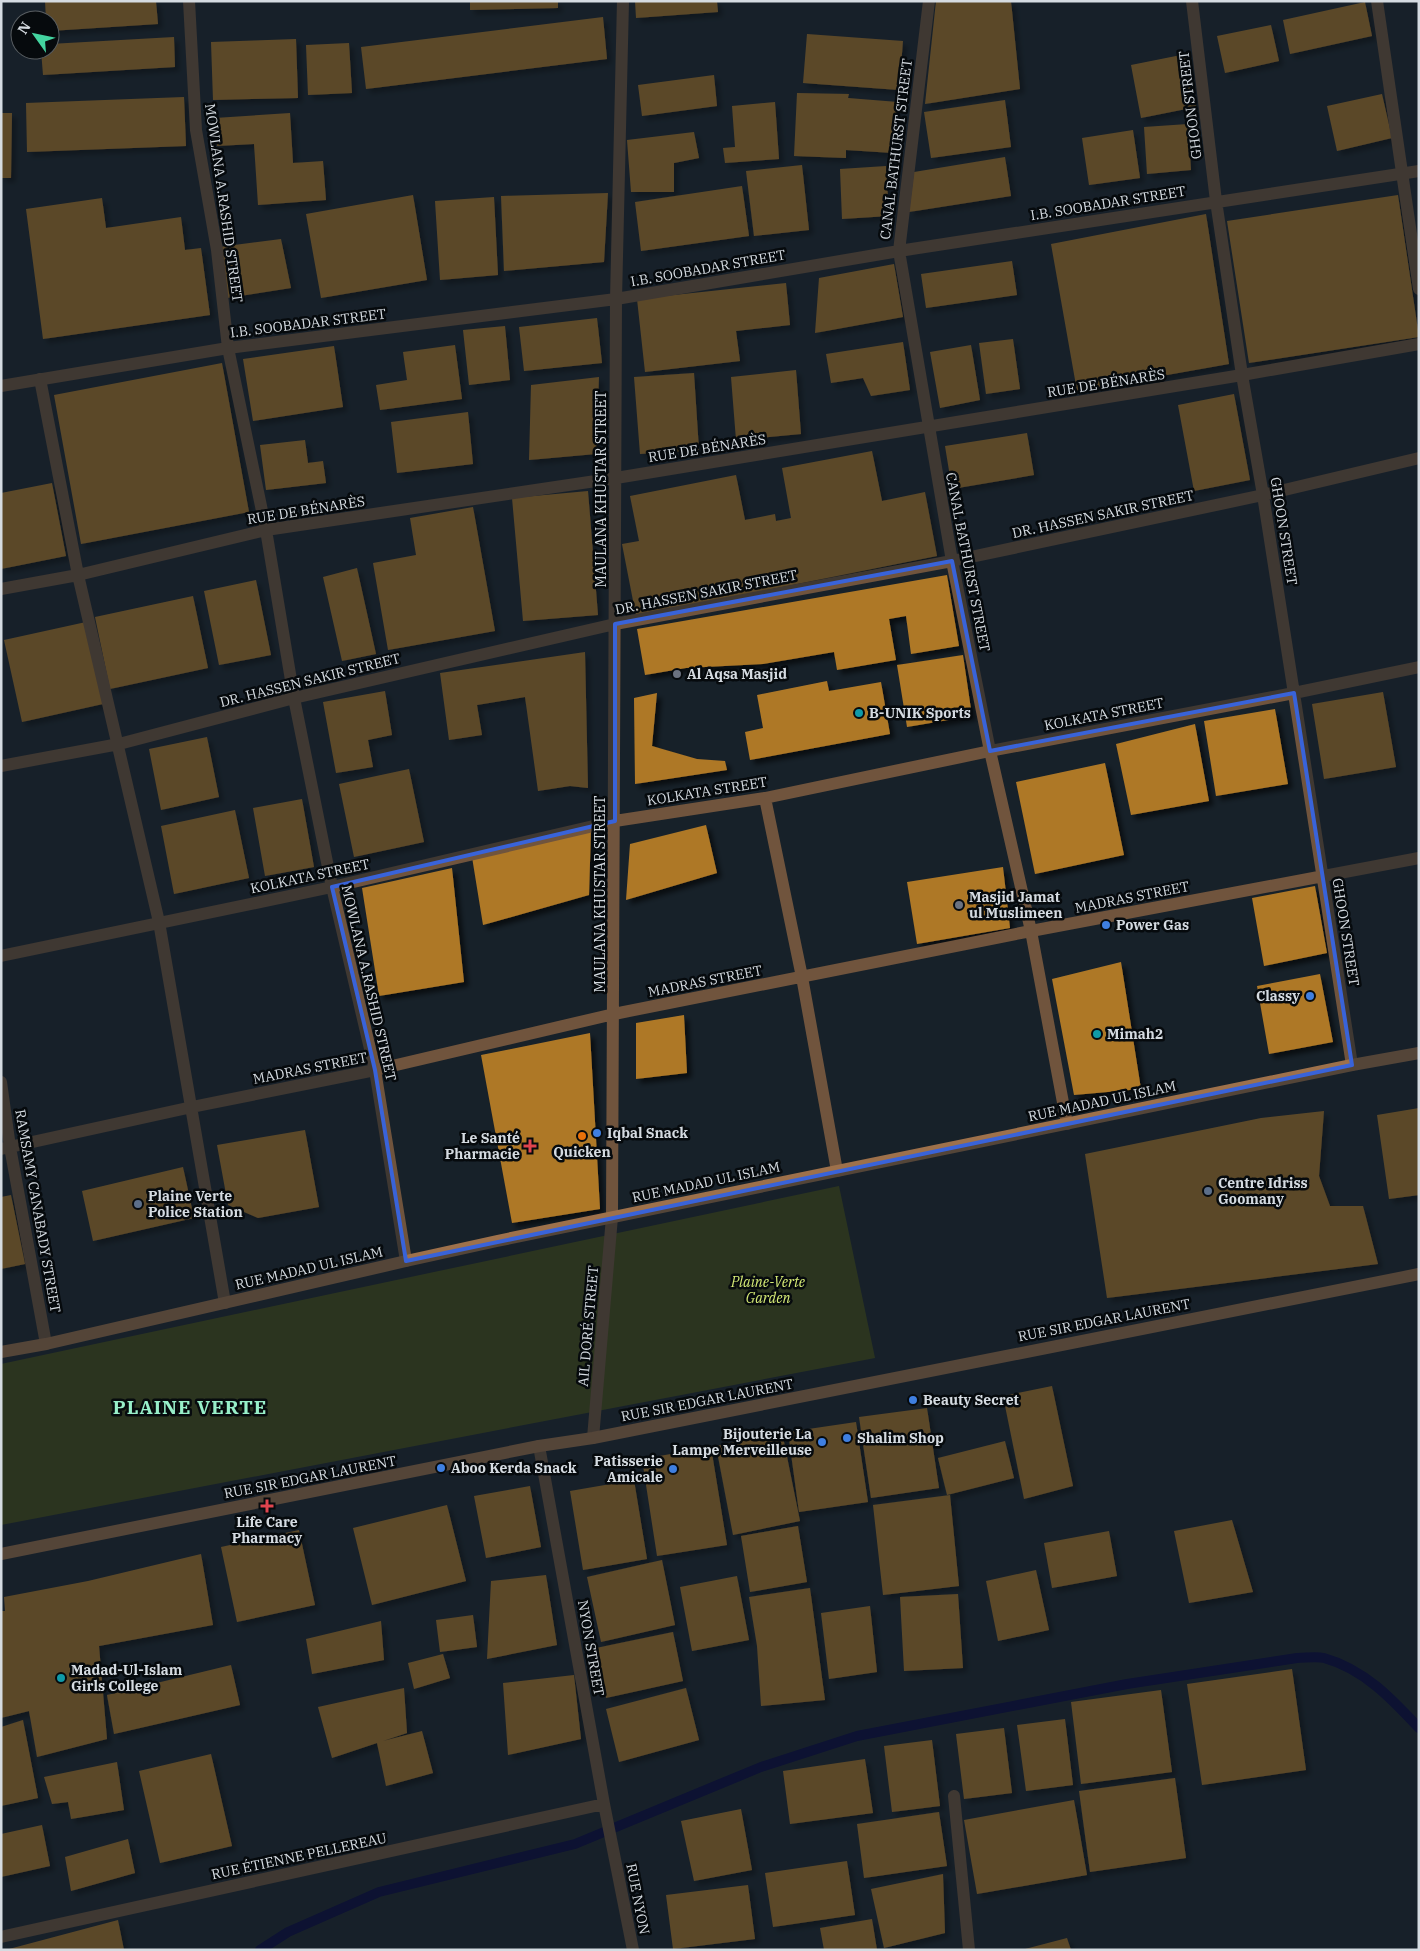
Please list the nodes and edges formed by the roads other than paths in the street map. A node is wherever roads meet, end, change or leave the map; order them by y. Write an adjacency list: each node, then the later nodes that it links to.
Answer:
1 (189, 1): 13 (street, MOWLANA A.RASHID STREET)
2 (622, 1): 11 (street, MAULANA KHUSTAR STREET)
3 (929, 1): 9 (street, CANAL BATHURST STREET)
4 (1192, 1): 8 (street, GHOON STREET)
5 (1378, 1): 7 (street)
6 (1419, 171): 7 (street, I.B. SOOBADAR STREET)
7 (1402, 173): 8 (street, I.B. SOOBADAR STREET); 10 (street)
8 (1216, 201): 9 (street, I.B. SOOBADAR STREET); 14 (street, GHOON STREET)
9 (899, 251): 11 (street, I.B. SOOBADAR STREET); 17 (street, CANAL BATHURST STREET)
10 (1419, 289)
11 (616, 299): 13 (street, I.B. SOOBADAR STREET); 19 (street, MAULANA KHUSTAR STREET)
12 (1419, 344): 14 (street, RUE DE BÉNARÈS)
13 (228, 348): 15 (street, I.B. SOOBADAR STREET); 21 (street, MOWLANA A.RASHID STREET)
14 (1242, 375): 17 (street, RUE DE BÉNARÈS); 20 (street, GHOON STREET)
15 (40, 379): 16 (street, I.B. SOOBADAR STREET); 23 (street)
16 (1, 386)
17 (928, 427): 19 (street, RUE DE BÉNARÈS); 22 (street, CANAL BATHURST STREET)
18 (1419, 458): 20 (street, DR. HASSEN SAKIR STREET)
19 (616, 478): 21 (street, RUE DE BÉNARÈS); 25 (street, MAULANA KHUSTAR STREET)
20 (1263, 494): 22 (street, DR. HASSEN SAKIR STREET); 27 (street, GHOON STREET)
21 (266, 530): 23 (street, RUE DE BÉNARÈS); 28 (street, MOWLANA A.RASHID STREET)
22 (952, 562): 25 (street, DR. HASSEN SAKIR STREET); 30 (street, CANAL BATHURST STREET)
23 (78, 575): 24 (street, RUE DE BÉNARÈS); 29 (street)
24 (1, 589)
25 (615, 624): 28 (street, DR. HASSEN SAKIR STREET); 33 (street, MAULANA KHUSTAR STREET)
26 (1419, 667): 27 (street, KOLKATA STREET)
27 (1294, 693): 30 (street, KOLKATA STREET); 35 (street, GHOON STREET)
28 (294, 698): 29 (street, DR. HASSEN SAKIR STREET); 36 (street, MOWLANA A.RASHID STREET)
29 (118, 744): 31 (street, DR. HASSEN SAKIR STREET); 37 (street)
30 (990, 751): 32 (street, KOLKATA STREET); 38 (street, CANAL BATHURST STREET)
31 (1, 766)
32 (765, 798): 33 (street, KOLKATA STREET); 40 (street)
33 (615, 821): 36 (street, KOLKATA STREET); 41 (street, MAULANA KHUSTAR STREET)
34 (1419, 858): 35 (street, MADRAS STREET)
35 (1322, 876): 38 (street, MADRAS STREET); 43 (street, GHOON STREET)
36 (332, 887): 37 (street, KOLKATA STREET); 44 (street, MOWLANA A.RASHID STREET)
37 (159, 922): 39 (street, KOLKATA STREET); 46 (street)
38 (1031, 931): 40 (street, MADRAS STREET); 47 (street, CANAL BATHURST STREET)
39 (1, 956)
40 (802, 977): 41 (street, MADRAS STREET); 49 (street)
41 (614, 1014): 44 (street, MADRAS STREET); 50 (street, MAULANA KHUSTAR STREET)
42 (1419, 1054): 43 (main road, RUE MADAD UL ISLAM)
43 (1352, 1065): 47 (main road, RUE MADAD UL ISLAM)
44 (375, 1070): 46 (street, MADRAS STREET); 51 (street, MOWLANA A.RASHID STREET)
45 (1, 1082): 48 (street, RAMSAMY CANABADY STREET)
46 (192, 1107): 48 (street, MADRAS STREET); 53 (street)
47 (1067, 1124): 49 (main road, RUE MADAD UL ISLAM)
48 (6, 1148): 54 (street, RAMSAMY CANABADY STREET)
49 (836, 1171): 50 (main road, RUE MADAD UL ISLAM)
50 (612, 1217): 51 (main road, RUE MADAD UL ISLAM); 56 (street, AIL DORÉ STREET)
51 (406, 1261): 53 (main road, RUE MADAD UL ISLAM)
52 (1419, 1274): 56 (main road, RUE SIR EDGAR LAURENT)
53 (225, 1302): 54 (main road, RUE MADAD UL ISLAM)
54 (46, 1344): 55 (main road, RUE MADAD UL ISLAM)
55 (1, 1352)
56 (593, 1438): 57 (main road, RUE SIR EDGAR LAURENT)
57 (539, 1446): 58 (main road, RUE SIR EDGAR LAURENT); 60 (street, NYON STREET)
58 (1, 1554)
59 (954, 1796): 64 (street)
60 (604, 1804): 61 (street, NYON STREET); 62 (street, RUE ÉTIENNE PELLEREAU)
61 (614, 1855): 63 (street, RUE NYON)
62 (1, 1937)
63 (633, 1950)
64 (969, 1950)

